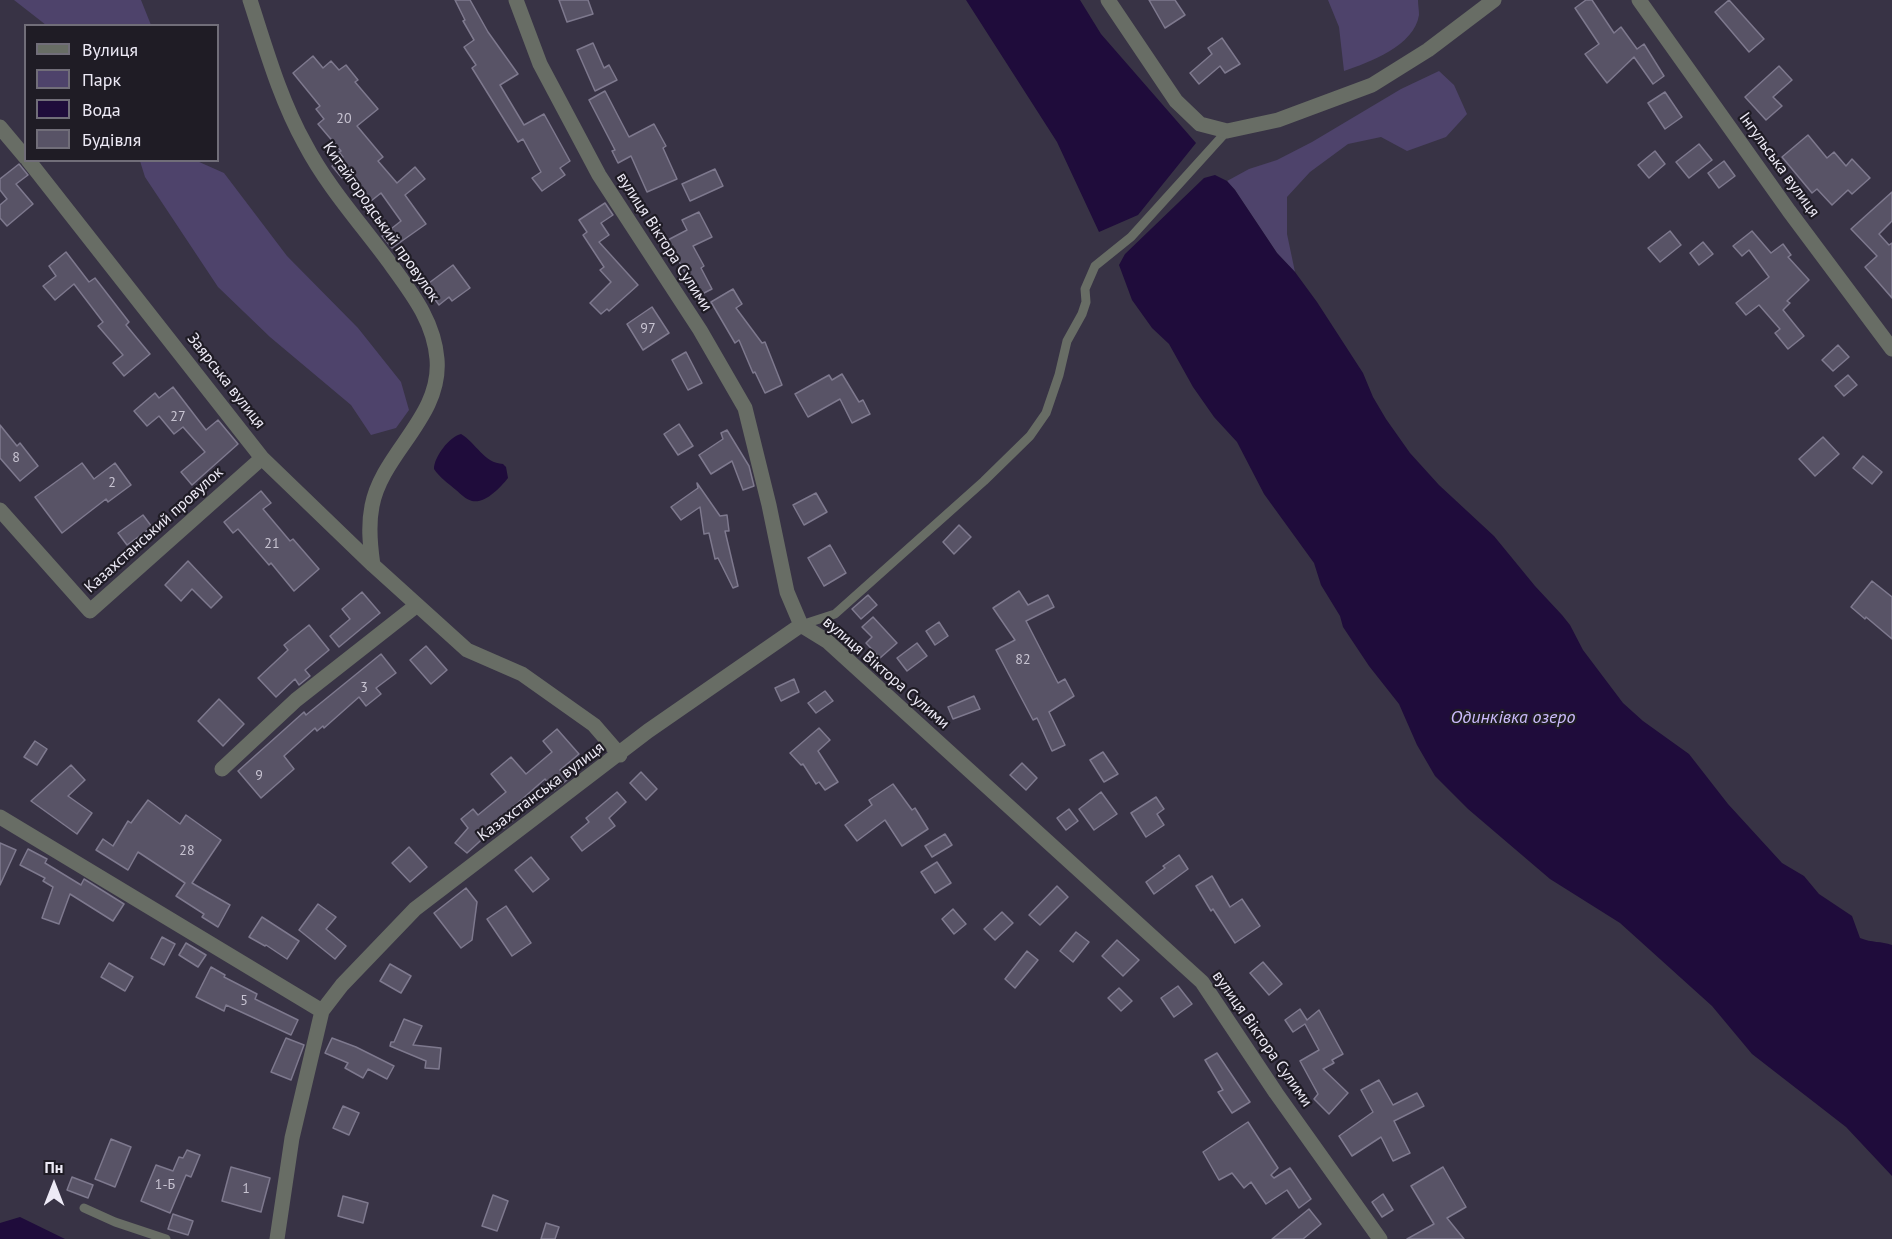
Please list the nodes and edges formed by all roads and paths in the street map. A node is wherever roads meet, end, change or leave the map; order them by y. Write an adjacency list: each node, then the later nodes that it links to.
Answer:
1 (250, 0): 13 (street, Китайгородський провулок)
2 (516, 0): 15 (street, вулиця Віктора Сулими)
3 (1108, 0): 7 (street)
4 (1494, 0): 7 (street)
5 (1639, 0): 10 (street, Інгульська вулиця)
6 (0, 128): 8 (street, Заярська вулиця)
7 (1227, 131): 15 (lane)
8 (24, 156)
9 (29, 162): 11 (street, Заярська вулиця)
10 (1892, 349)
11 (262, 458): 12 (street, Казахстанський провулок); 13 (street, Заярська вулиця)
12 (0, 510)
13 (373, 565): 14 (street, Заярська вулиця)
14 (417, 604): 16 (street, Заярська вулиця); 17 (street)
15 (801, 625): 16 (street, Казахстанська вулиця); 23 (street, вулиця Віктора Сулими)
16 (620, 755): 19 (street, Казахстанська вулиця)
17 (222, 769)
18 (0, 817): 19 (street)
19 (322, 1011): 22 (street, Казахстанська вулиця)
20 (84, 1208): 21 (lane)
21 (166, 1239)
22 (277, 1239)
23 (1380, 1239)

